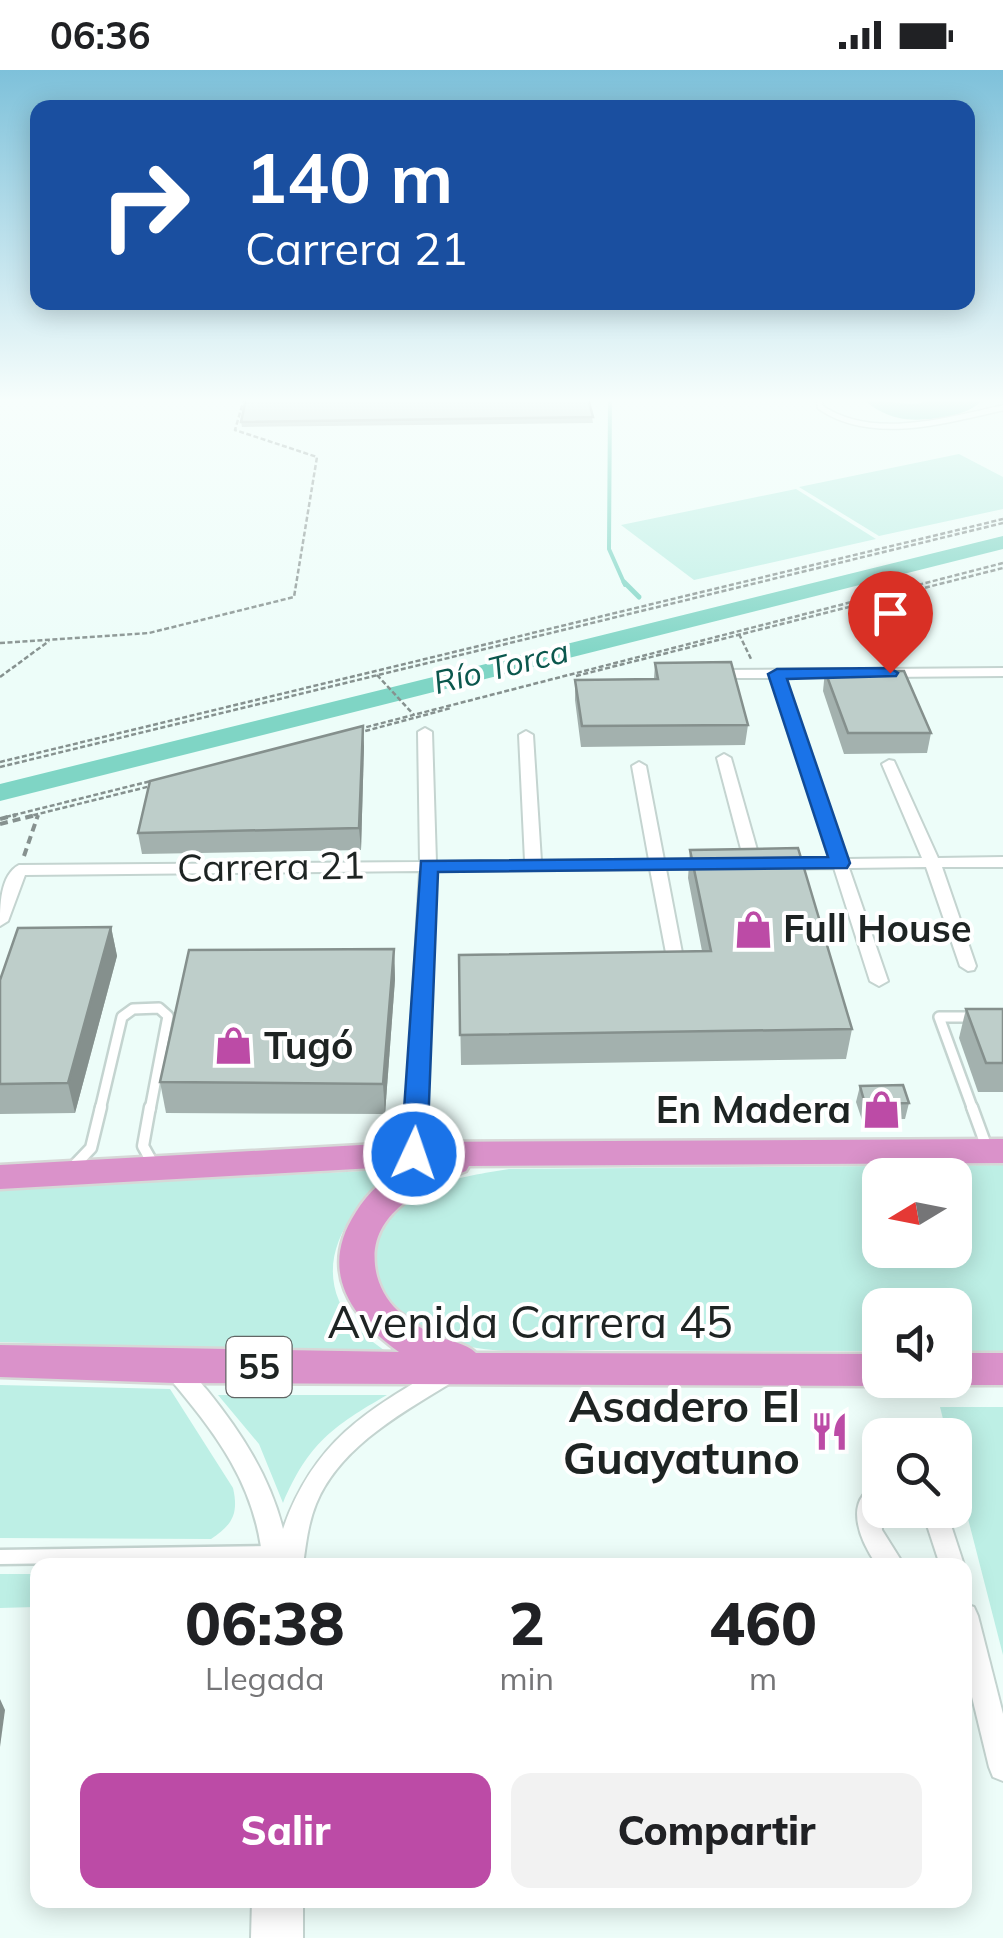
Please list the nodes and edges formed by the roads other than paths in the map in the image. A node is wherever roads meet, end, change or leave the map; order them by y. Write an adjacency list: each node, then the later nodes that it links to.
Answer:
1 (1003, 672): 3 (street)
2 (714, 674): 3 (street)
3 (777, 674): 11 (street)
4 (418, 721): 15 (street)
5 (526, 734): 14 (street)
6 (724, 758): 13 (street)
7 (889, 764): 9 (street)
8 (638, 766): 12 (street)
9 (932, 862): 10 (street, Carrera 21); 11 (street, Carrera 21); 18 (street)
10 (1003, 862)
11 (840, 863): 13 (street, Carrera 21); 19 (street)
12 (658, 864): 13 (street, Carrera 21); 14 (street, Carrera 21); 17 (street)
13 (753, 864)
14 (533, 865): 15 (street, Carrera 21)
15 (428, 866): 16 (street, Carrera 21); 23 (street)
16 (1, 918)
17 (675, 958)
18 (968, 966)
19 (879, 981)
20 (987, 1017): 21 (lane)
21 (996, 1151): 22 (highway)
22 (506, 1153): 23 (highway); 32 (highway)
23 (414, 1154): 24 (highway)
24 (155, 1166): 25 (highway); 25 (lane)
25 (67, 1172): 26 (highway)
26 (0, 1177)
27 (0, 1360): 28 (highway, Avenida Carrera 45 / 55)
28 (173, 1366): 29 (highway, Avenida Carrera 45 / 55); 38 (street)
29 (456, 1369): 32 (highway, Avenida Carrera 45 / 55); 39 (street)
30 (972, 1369): 31 (highway)
31 (1003, 1369)
32 (519, 1370): 33 (highway, Avenida Carrera 45 / 55)
33 (862, 1370)
34 (869, 1528): 40 (street)
35 (940, 1528): 41 (street)
36 (0, 1558): 37 (lane)
37 (30, 1558)
38 (283, 1558)
39 (283, 1558)
40 (887, 1558)
41 (950, 1558)
42 (972, 1643): 44 (street)
43 (972, 1671): 44 (street)
44 (985, 1694): 45 (street)
45 (1003, 1767)
46 (267, 1908): 48 (street)
47 (288, 1908): 49 (street)
48 (266, 1938)
49 (288, 1938)

